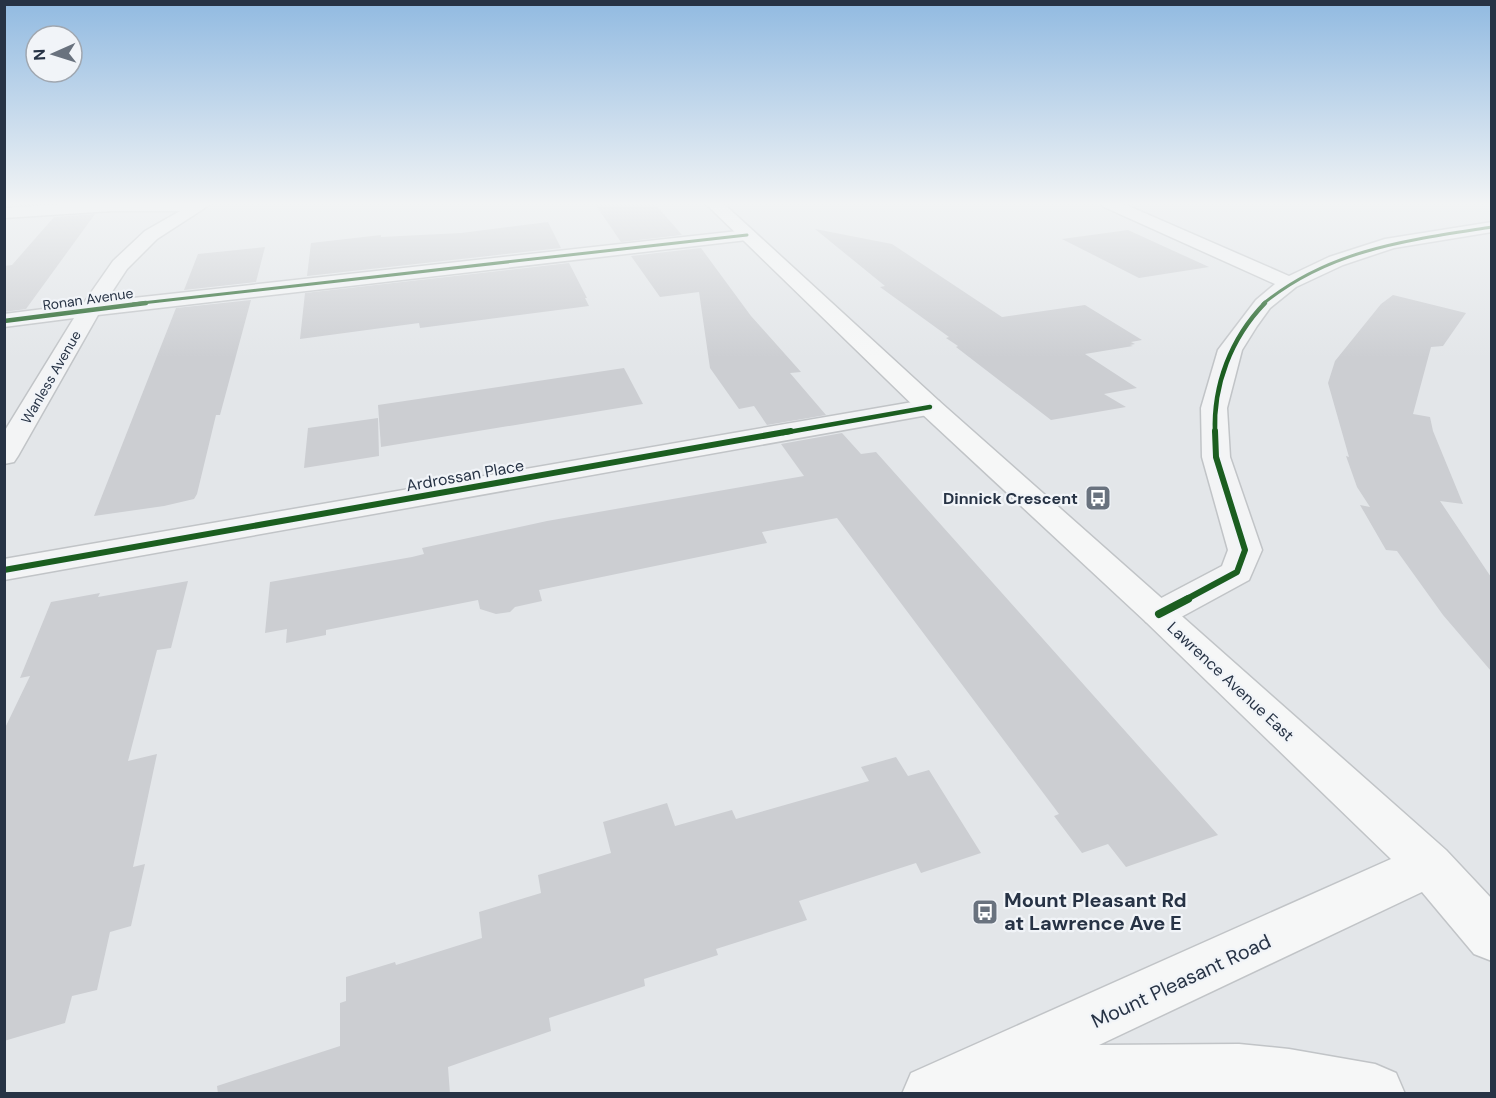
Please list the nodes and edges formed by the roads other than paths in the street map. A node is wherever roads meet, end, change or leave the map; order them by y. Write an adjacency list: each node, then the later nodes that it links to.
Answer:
1 (129, 255): 7 (street, Wanless Avenue)
2 (567, 255): 7 (street, Ronan Avenue)
3 (769, 255): 9 (main road, Lawrence Avenue East)
4 (1226, 255): 6 (street)
5 (1354, 255): 6 (street)
6 (1289, 283): 12 (street)
7 (90, 309): 8 (street, Ronan Avenue); 10 (street, Wanless Avenue)
8 (4, 321)
9 (930, 407): 11 (street, Ardrossan Place); 12 (main road, Lawrence Avenue East)
10 (4, 456)
11 (4, 570)
12 (1159, 614): 13 (main road, Lawrence Avenue East)
13 (1429, 865): 14 (main road, Lawrence Avenue East); 15 (main road, Lawrence Avenue East); 16 (main road, Mount Pleasant Road)
14 (1491, 911)
15 (1491, 937)
16 (953, 1085): 17 (main road)
17 (1375, 1094)

